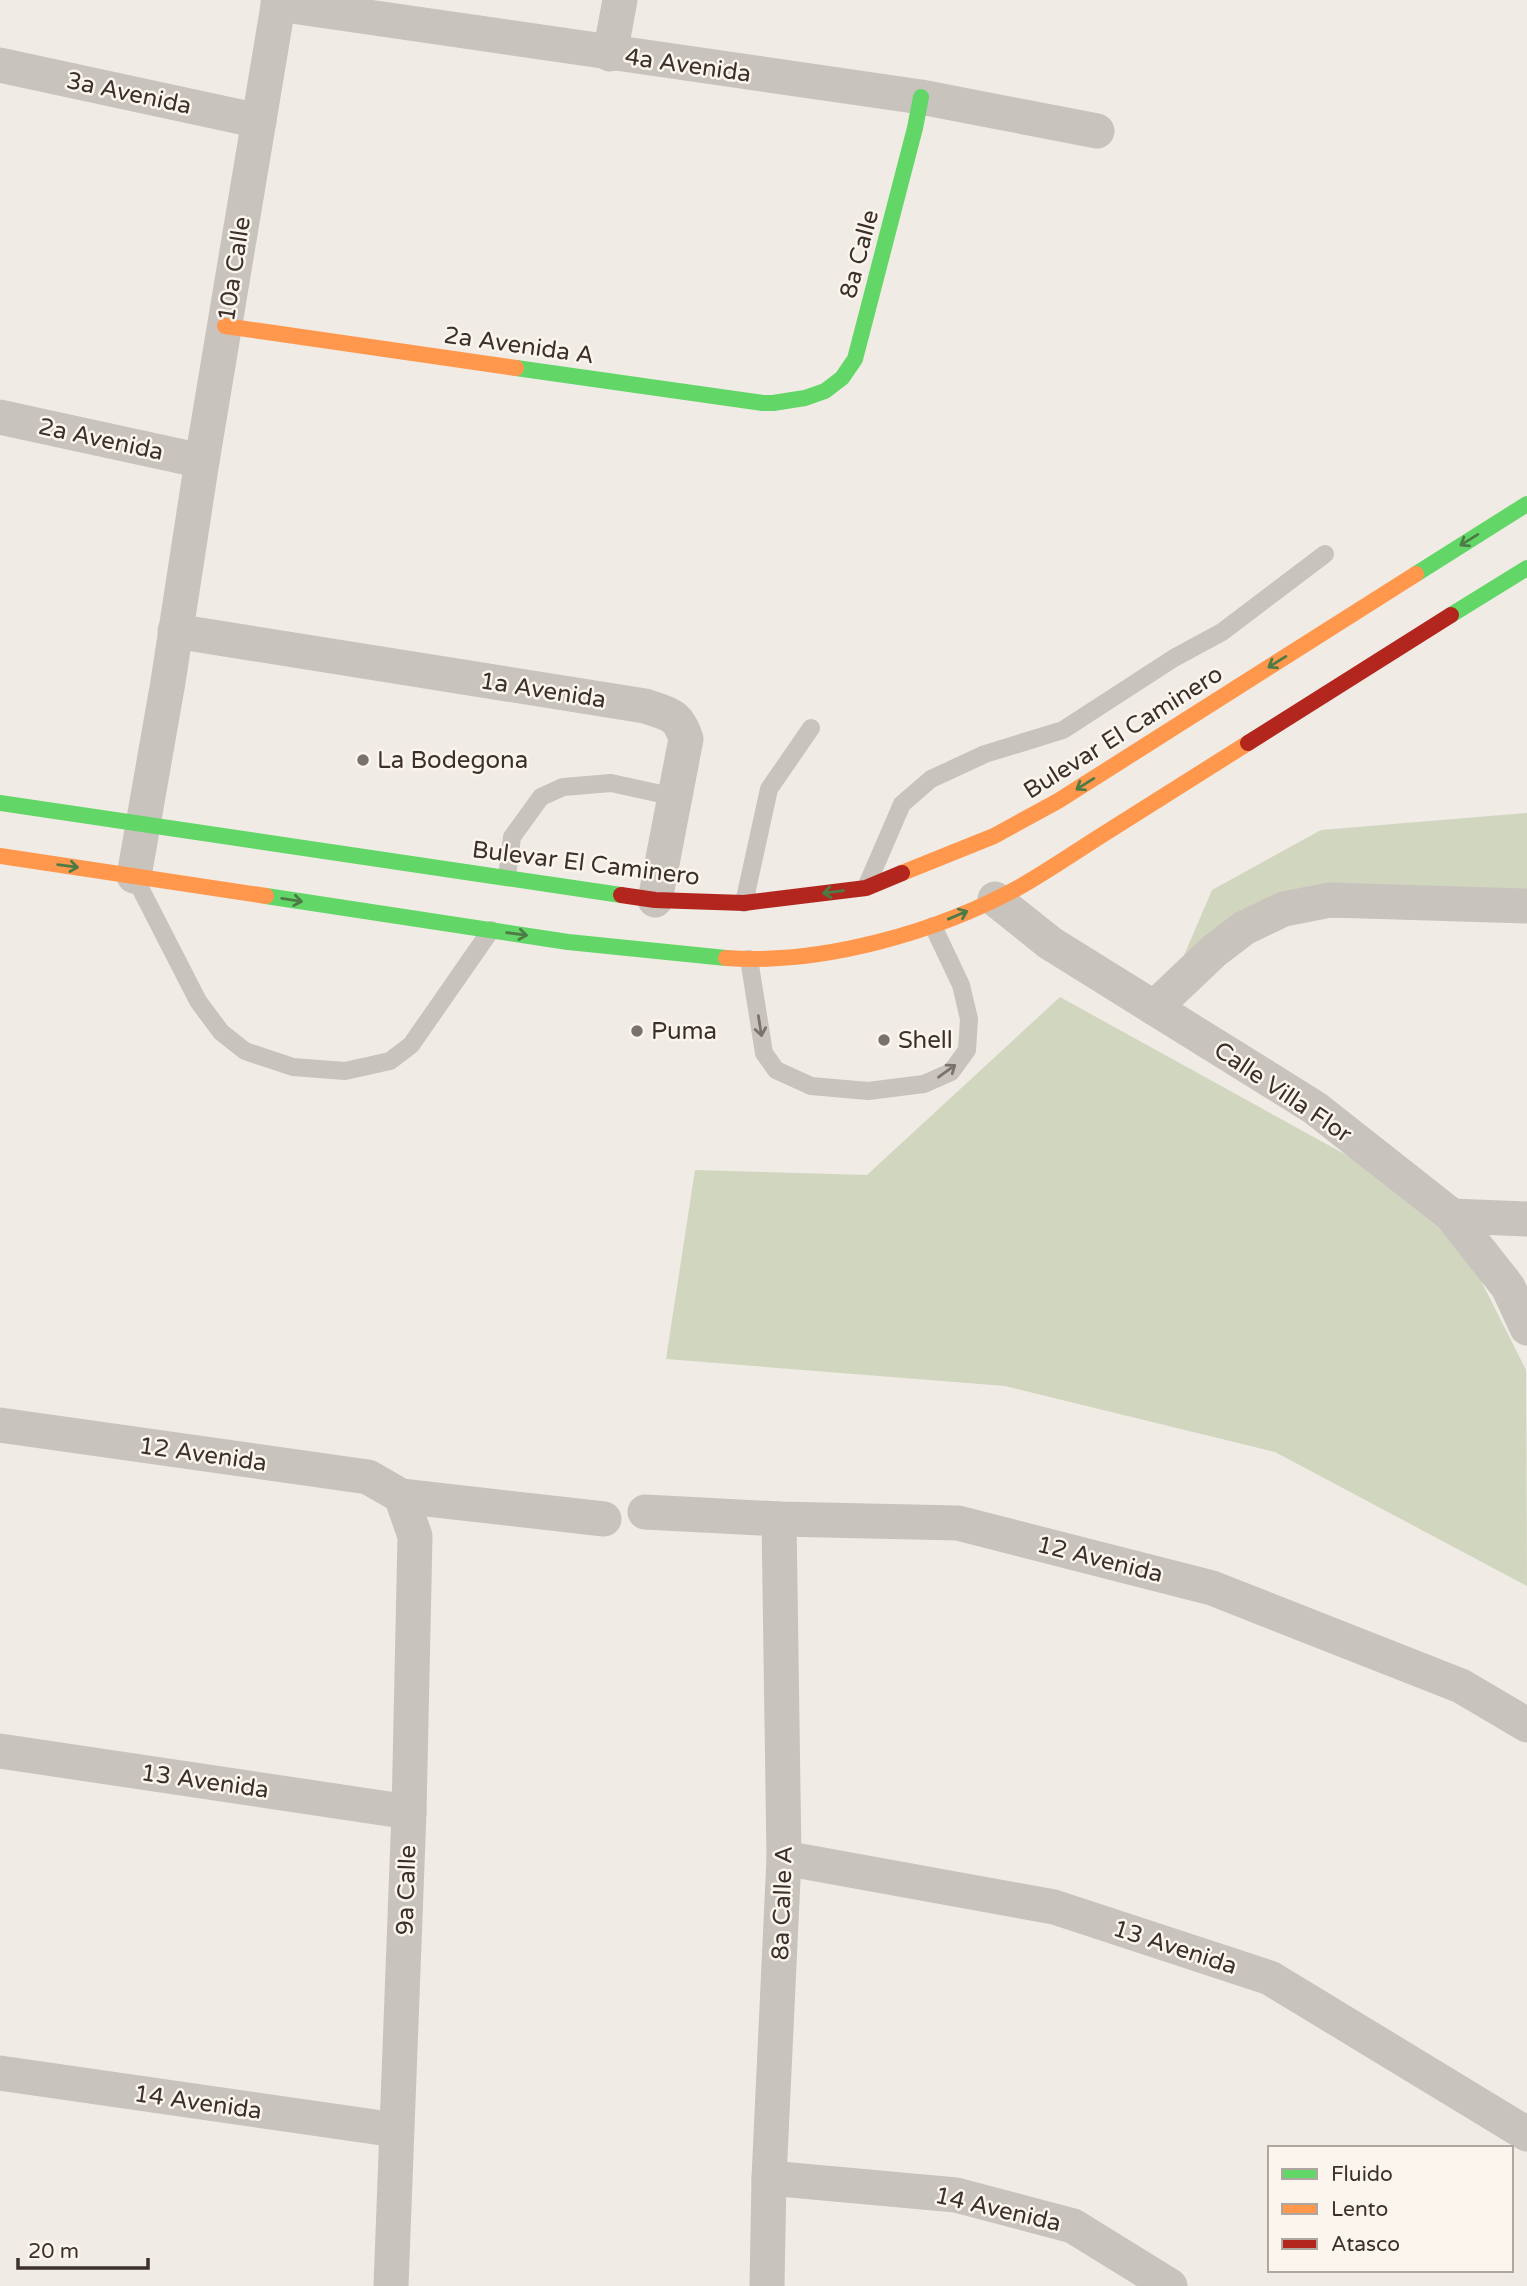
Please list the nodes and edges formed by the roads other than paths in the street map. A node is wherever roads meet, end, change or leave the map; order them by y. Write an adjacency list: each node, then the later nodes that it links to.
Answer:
1 (620, 0): 3 (street)
2 (278, 2): 3 (street, 4a Avenida); 6 (street, 10a Calle)
3 (610, 54): 5 (street, 4a Avenida)
4 (0, 65): 6 (street, 3a Avenida)
5 (921, 97): 7 (street, 4a Avenida); 9 (main road, 8a Calle)
6 (259, 121): 8 (street, 10a Calle)
7 (1097, 131)
8 (225, 326): 9 (main road, 2a Avenida A); 11 (street, 10a Calle)
9 (806, 398)
10 (0, 417): 11 (street, 2a Avenida)
11 (202, 461): 15 (street, 10a Calle)
12 (1527, 504): 23 (main road, Bulevar El Caminero, one-way to 23)
13 (1325, 555): 23 (lane)
14 (1527, 568): 24 (main road)
15 (177, 618): 17 (street, 1a Avenida); 19 (street)
16 (811, 728): 26 (lane)
17 (675, 797): 22 (lane); 25 (street, 1a Avenida)
18 (0, 803): 19 (main road, Bulevar El Caminero)
19 (142, 825): 21 (street); 22 (main road, Bulevar El Caminero)
20 (0, 856): 21 (main road, one-way to 21)
21 (134, 876): 29 (main road, one-way to 29); 29 (lane)
22 (507, 877): 25 (main road, Bulevar El Caminero)
23 (866, 888): 26 (main road, Bulevar El Caminero, one-way to 26)
24 (992, 894): 28 (main road, one-way to 24); 31 (street, Calle Villa Flor)
25 (655, 900): 26 (main road, Bulevar El Caminero)
26 (744, 903)
27 (1527, 906): 31 (street)
28 (933, 926): 30 (main road); 30 (lane, one-way to 28)
29 (491, 930): 30 (main road, one-way to 30)
30 (749, 959)
31 (1154, 1008): 32 (street, Calle Villa Flor)
32 (1452, 1216): 33 (street); 34 (street, Calle Villa Flor)
33 (1527, 1219)
34 (1527, 1328)
35 (0, 1425): 36 (street, 12 Avenida)
36 (401, 1496): 38 (street); 42 (street, 9a Calle)
37 (645, 1512): 39 (street, 12 Avenida)
38 (604, 1519)
39 (779, 1519): 40 (street, 12 Avenida); 43 (street, 8a Calle A)
40 (1527, 1724)
41 (0, 1751): 42 (street, 13 Avenida)
42 (409, 1812): 45 (street, 9a Calle)
43 (785, 1858): 46 (street, 13 Avenida); 47 (street, 8a Calle A)
44 (0, 2073): 45 (street, 14 Avenida)
45 (397, 2130): 48 (street, 9a Calle)
46 (1527, 2134)
47 (769, 2178): 49 (street, 8a Calle A); 50 (street, 14 Avenida)
48 (391, 2286)
49 (767, 2286)
50 (1170, 2286)

